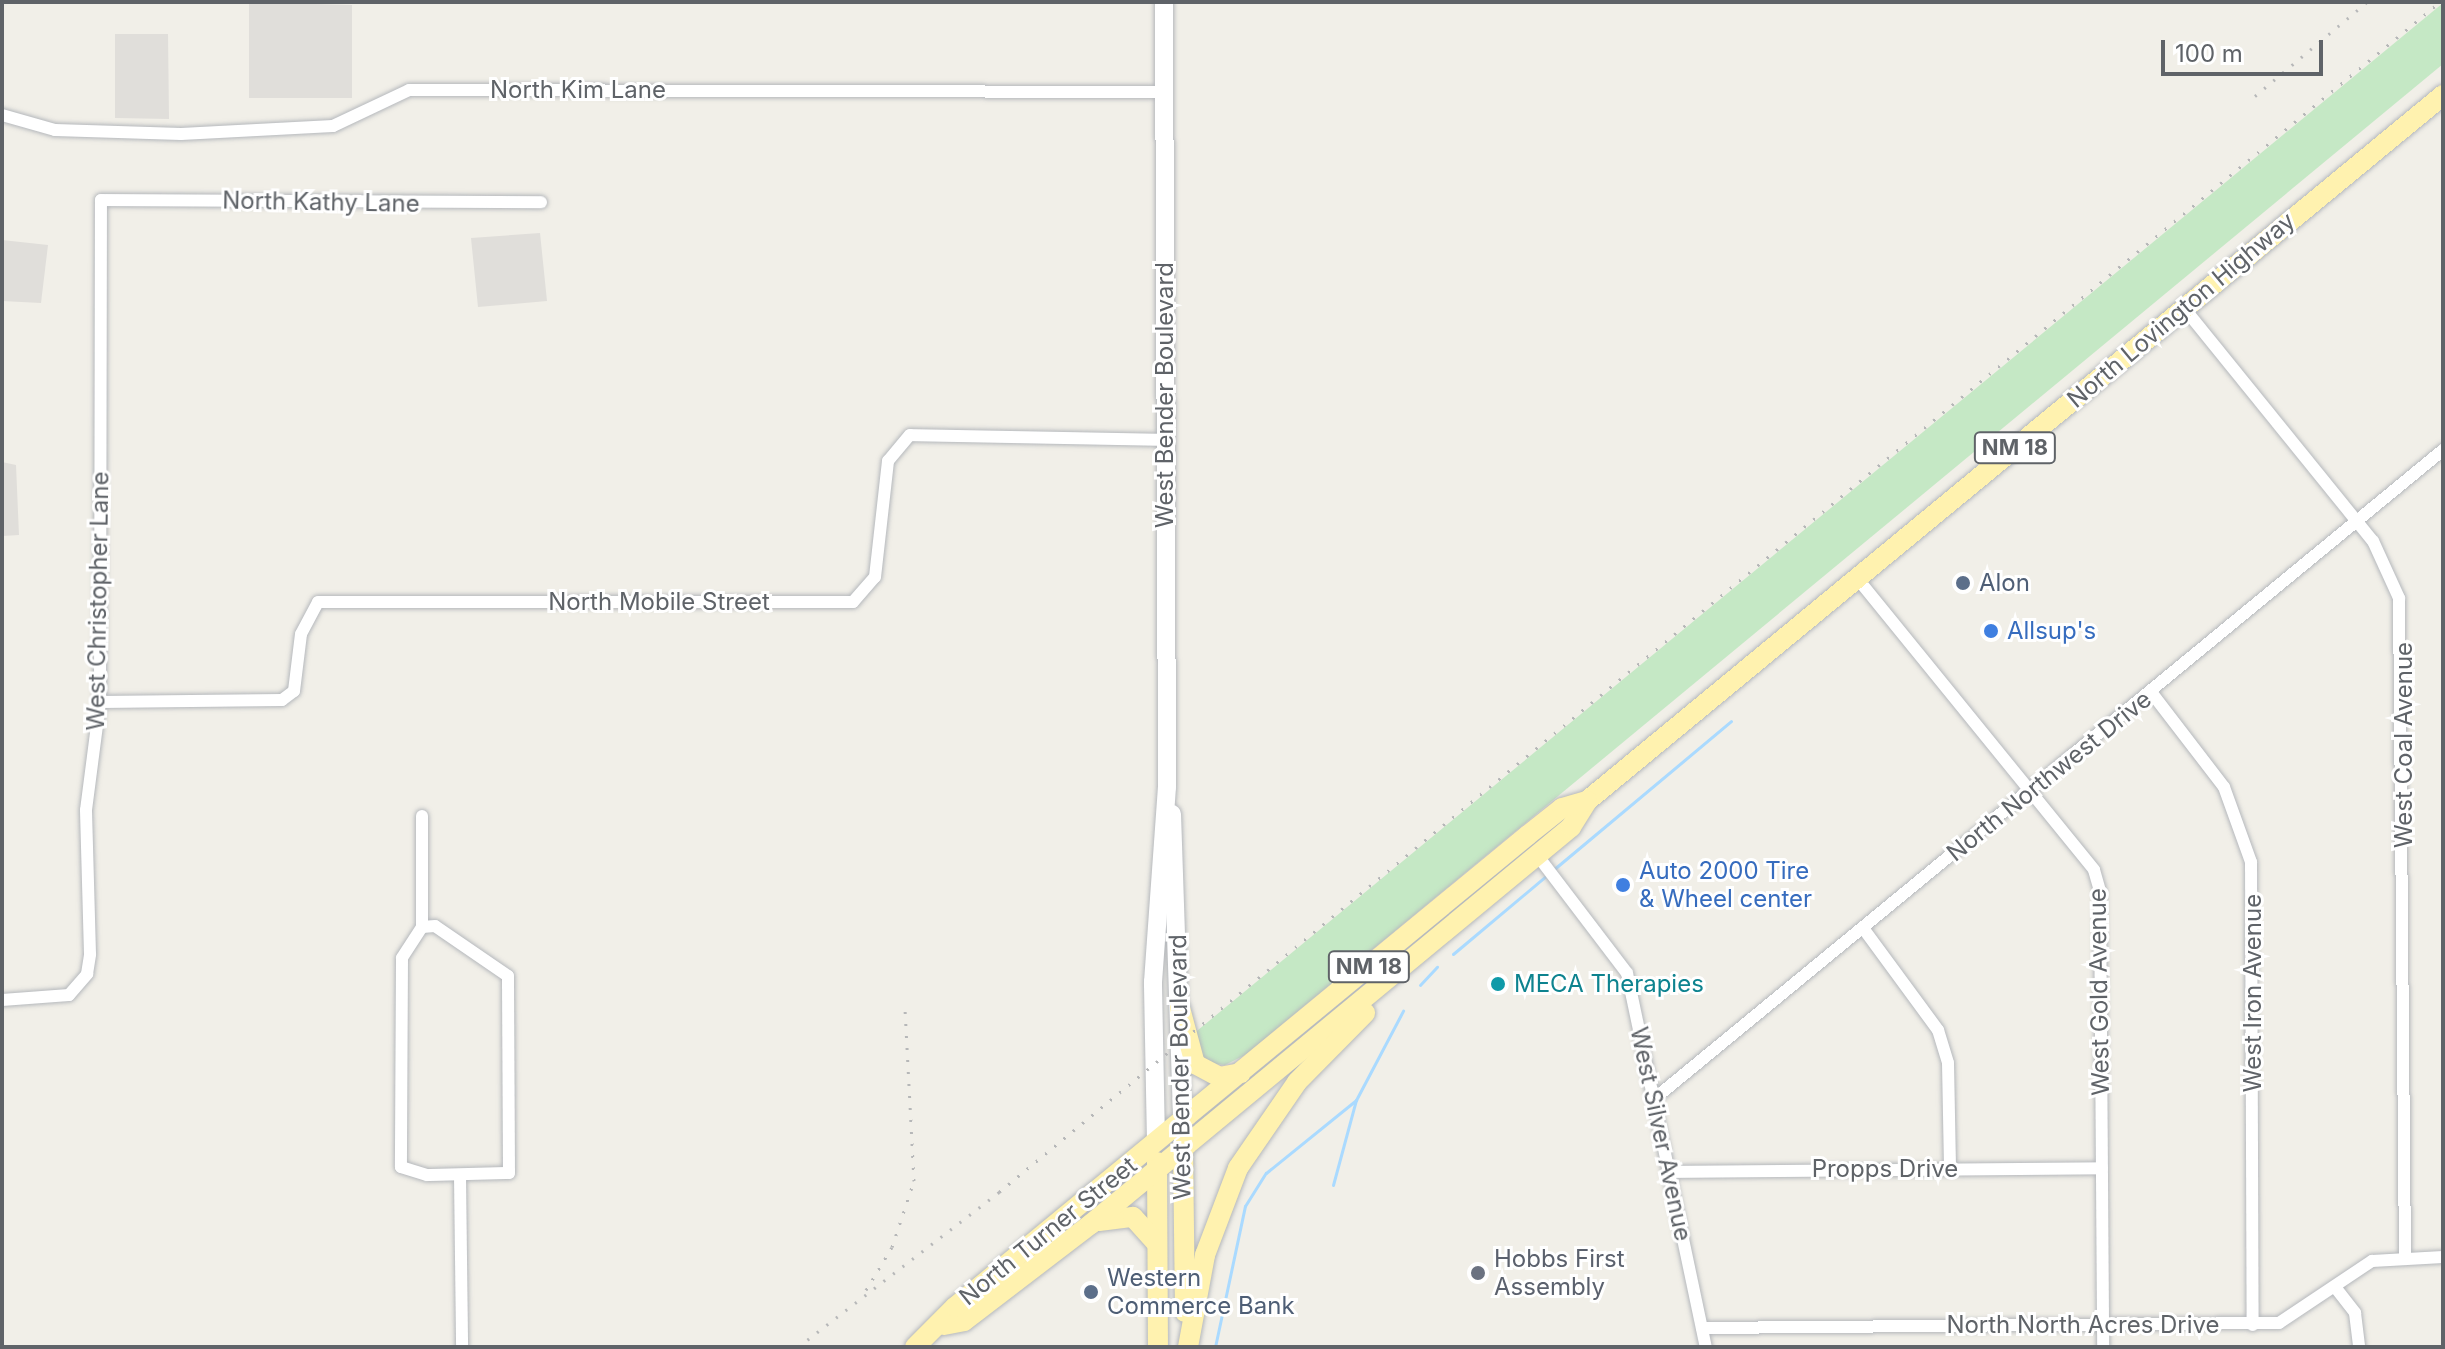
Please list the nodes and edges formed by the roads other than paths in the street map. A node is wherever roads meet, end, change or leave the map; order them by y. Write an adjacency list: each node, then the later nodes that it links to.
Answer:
1 (1164, 2): 2 (main road, West Bender Boulevard)
2 (1164, 92): 4 (street, North Kim Lane); 8 (main road, West Bender Boulevard)
3 (2443, 95): 7 (main road, North Lovington Highway / NM 18)
4 (2, 115)
5 (101, 200): 6 (street, North Kathy Lane); 13 (street, West Christopher Lane)
6 (541, 202)
7 (2184, 308): 10 (street, West Coal Avenue); 11 (main road, North Lovington Highway / NM 18)
8 (1165, 440): 13 (street, North Mobile Street); 14 (main road, West Bender Boulevard)
9 (2443, 450): 10 (street, North Northwest Drive)
10 (2357, 521): 12 (street, North Northwest Drive); 36 (street, West Coal Avenue)
11 (1857, 578): 15 (street, West Gold Avenue); 16 (main road, North Lovington Highway / NM 18)
12 (2151, 692): 15 (street, North Northwest Drive); 40 (street, West Iron Avenue)
13 (100, 702): 22 (street, West Christopher Lane)
14 (1167, 787): 23 (main road, West Bender Boulevard); 27 (main road, West Bender Boulevard)
15 (2032, 790): 20 (street, North Northwest Drive); 29 (street, West Gold Avenue)
16 (1587, 801): 18 (main road, North Lovington Highway / NM 18); 24 (main road, North Lovington Highway / NM 18)
17 (422, 816): 19 (street)
18 (1537, 855): 21 (main road, North Lovington Highway / NM 18); 25 (street, West Silver Avenue)
19 (422, 927): 33 (street); 33 (street)
20 (1863, 928): 25 (street, North Northwest Drive); 31 (street)
21 (1395, 972): 28 (main road, North Lovington Highway / NM 18); 46 (main road)
22 (2, 1000)
23 (1180, 1008): 24 (main road); 26 (main road, West Bender Boulevard)
24 (1241, 1073): 26 (main road, North Lovington Highway / NM 18)
25 (1654, 1099): 32 (street, West Silver Avenue)
26 (1182, 1122): 27 (main road, North Lovington Highway / NM 18); 28 (main road, West Bender Boulevard)
27 (1156, 1142): 30 (main road, West Bender Boulevard); 39 (main road, North Turner Street)
28 (1183, 1148): 30 (main road, North Turner Street); 46 (main road, West Bender Boulevard)
29 (2102, 1168): 31 (street, Propps Drive); 41 (street, West Gold Avenue)
30 (1157, 1169): 34 (main road, North Turner Street); 35 (main road, West Bender Boulevard)
31 (1950, 1169): 32 (street, Propps Drive)
32 (1668, 1172): 42 (street, West Silver Avenue)
33 (460, 1176): 43 (street)
34 (1091, 1224): 35 (main road); 39 (main road, North Turner Street)
35 (1157, 1244): 45 (main road, West Bender Boulevard)
36 (2405, 1256): 37 (street, North North Acres Drive); 38 (street, North North Acres Drive)
37 (2443, 1257)
38 (2335, 1287): 40 (street, North North Acres Drive); 49 (street)
39 (944, 1325): 44 (main road, North Turner Street)
40 (2253, 1325): 41 (street, North North Acres Drive)
41 (2102, 1326): 42 (street, North North Acres Drive); 48 (street, West Gold Avenue)
42 (1702, 1328): 47 (street, West Silver Avenue)
43 (462, 1347)
44 (915, 1347)
45 (1158, 1347)
46 (1187, 1347)
47 (1706, 1347)
48 (2103, 1347)
49 (2359, 1347)

